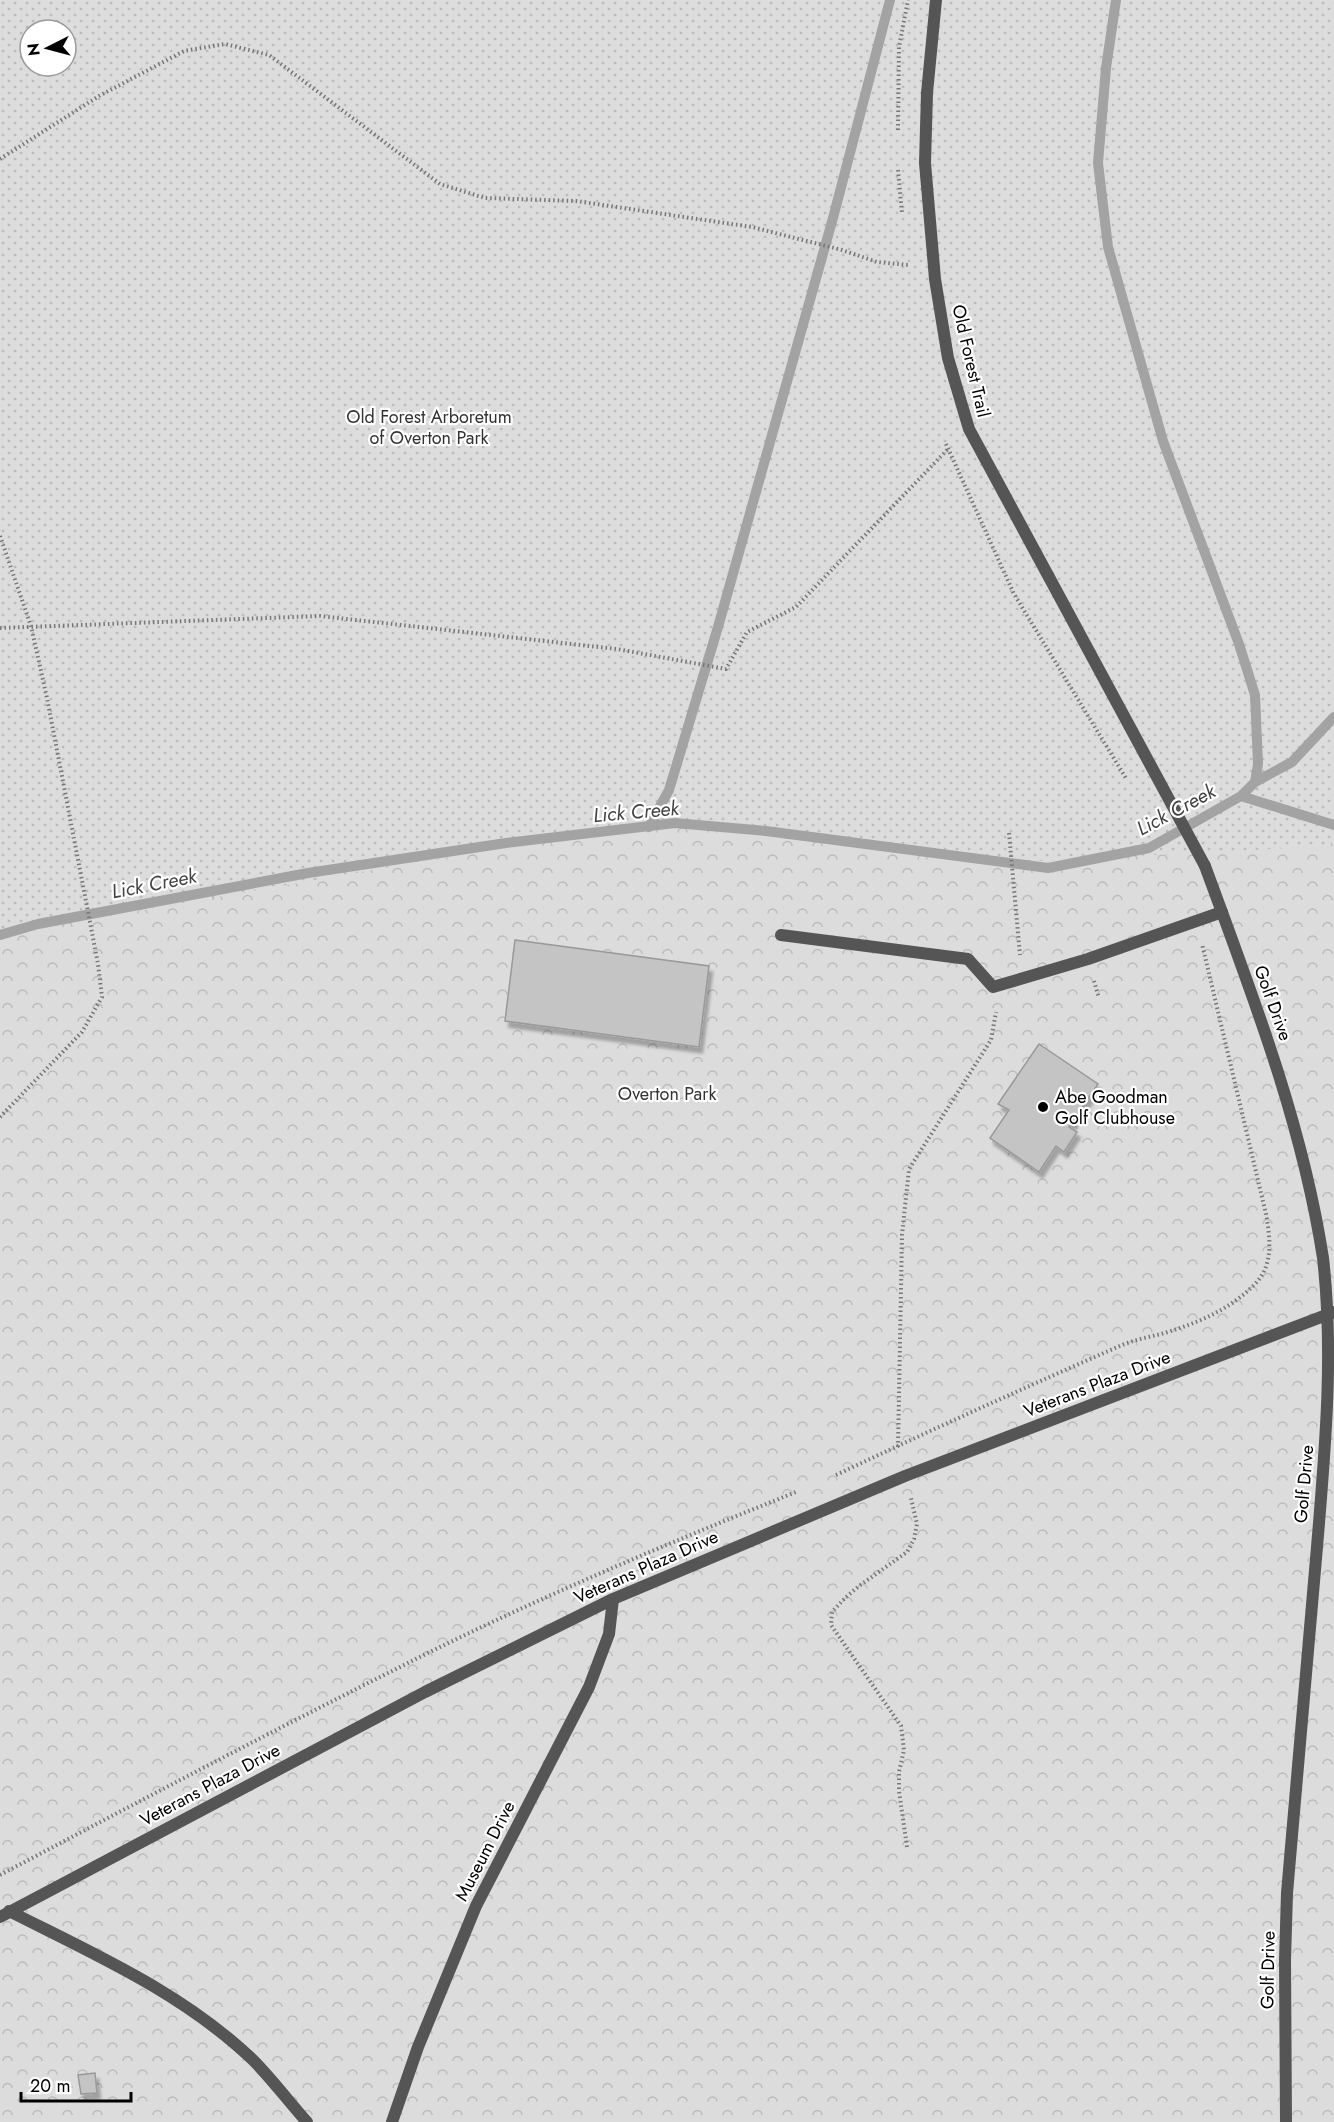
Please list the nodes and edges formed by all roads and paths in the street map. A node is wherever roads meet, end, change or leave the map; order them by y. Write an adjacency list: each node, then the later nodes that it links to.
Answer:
1 (936, 0): 9 (street, Old Forest Trail)
2 (0, 159): 3 (path)
3 (908, 265)
4 (948, 449): 6 (path)
5 (0, 536): 6 (path)
6 (31, 626): 7 (path); 15 (path)
7 (0, 628)
8 (1009, 833): 13 (path)
9 (1205, 866): 10 (street, Golf Drive)
10 (1222, 912): 11 (street); 16 (street, Golf Drive)
11 (1196, 921): 14 (street); 17 (path)
12 (781, 935): 14 (street)
13 (1020, 955)
14 (993, 987): 17 (path)
15 (0, 1117)
16 (1331, 1313): 22 (street, Veterans Plaza Drive); 28 (street, Golf Drive)
17 (897, 1446): 18 (path); 19 (path)
18 (899, 1458)
19 (829, 1478)
20 (797, 1491): 24 (path)
21 (913, 1504): 23 (path)
22 (613, 1599): 25 (street, Veterans Plaza Drive); 27 (street, Museum Drive)
23 (907, 1847)
24 (0, 1875)
25 (4, 1914): 26 (street)
26 (307, 2122)
27 (392, 2122)
28 (1286, 2122)

